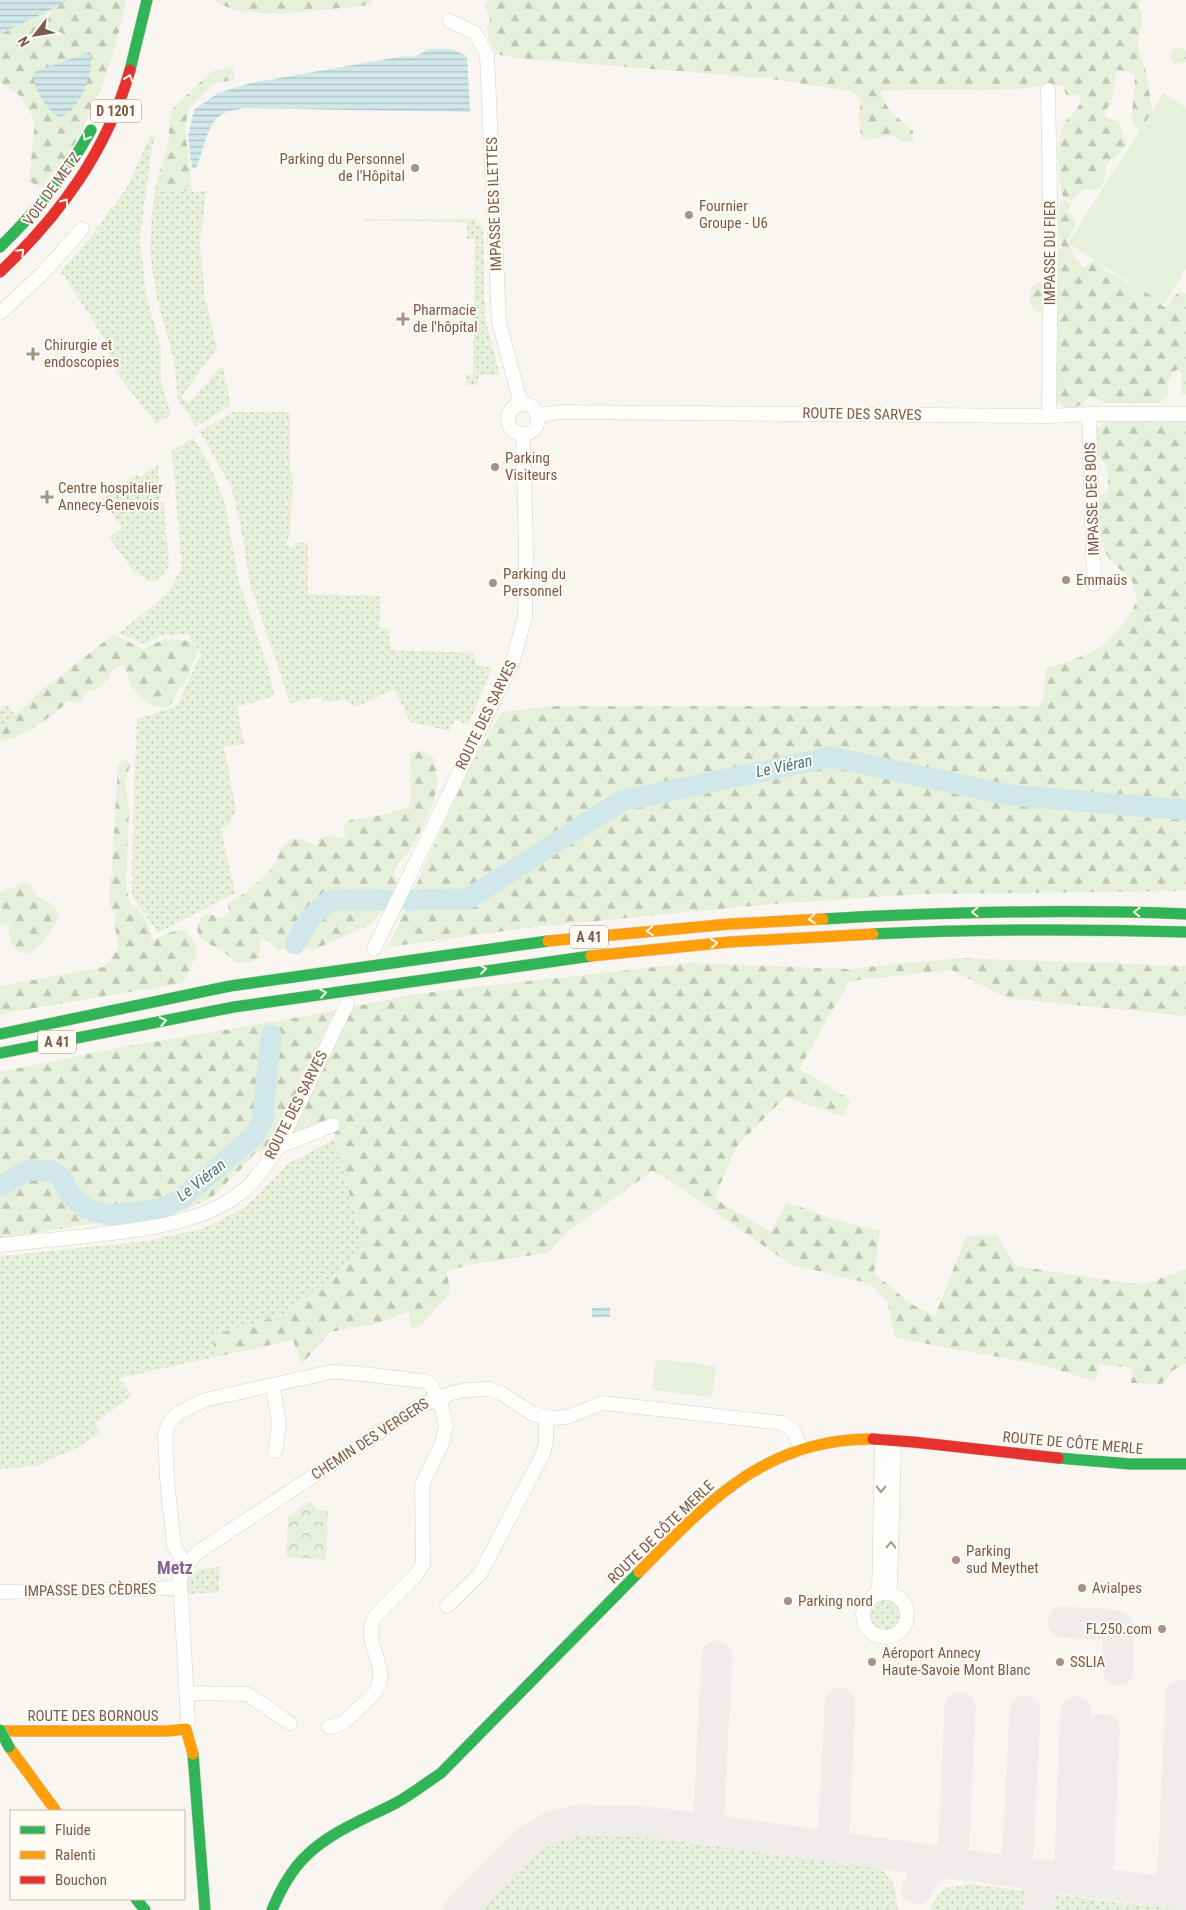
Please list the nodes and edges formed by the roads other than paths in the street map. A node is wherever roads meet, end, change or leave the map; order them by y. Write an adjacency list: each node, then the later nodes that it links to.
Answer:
1 (146, 0): 9 (main road, VOIE DE METZ / D 1201, one-way to 1)
2 (450, 21): 11 (street, IMPASSE DES ILETTES)
3 (128, 29): 4 (main road)
4 (121, 58)
5 (1048, 90): 15 (street, IMPASSE DU FIER)
6 (95, 120): 8 (main road, VOIE DE METZ / D 1201, one-way to 8)
7 (82, 229): 10 (street)
8 (0, 247)
9 (0, 272)
10 (0, 312)
11 (521, 404): 14 (street); 16 (street)
12 (1089, 414): 13 (street, ROUTE DES SARVES); 15 (street, ROUTE DES SARVES); 17 (street, IMPASSE DES BOIS)
13 (1186, 414)
14 (538, 415): 15 (street, ROUTE DES SARVES); 16 (street)
15 (1049, 416)
16 (523, 434): 20 (street, ROUTE DES SARVES)
17 (1094, 584)
18 (1186, 914): 22 (main road, A 41, one-way to 22)
19 (1186, 932): 23 (main road, A 41, one-way to 19)
20 (374, 949)
21 (347, 1004): 25 (street, ROUTE DES SARVES)
22 (0, 1034)
23 (0, 1053)
24 (333, 1125): 25 (street)
25 (278, 1147): 26 (street, ROUTE DES SARVES)
26 (0, 1245)
27 (274, 1385): 28 (street); 32 (street); 34 (street)
28 (438, 1397): 29 (street); 34 (street, CHEMIN DES VERGERS); 41 (street, CHEMIN DES VERGERS)
29 (546, 1417): 31 (street); 38 (street)
30 (888, 1440): 31 (main road, ROUTE DE CÔTE MERLE); 33 (main road, ROUTE DE CÔTE MERLE); 37 (street)
31 (802, 1450): 48 (main road, ROUTE DE CÔTE MERLE)
32 (274, 1451)
33 (1186, 1464)
34 (185, 1566): 35 (street)
35 (180, 1588): 36 (street, IMPASSE DES CÈDRES); 39 (street)
36 (0, 1592)
37 (885, 1593)
38 (447, 1606)
39 (186, 1693): 40 (street); 42 (street)
40 (290, 1723)
41 (329, 1727)
42 (186, 1729): 43 (main road, ROUTE DES BORNOUS); 47 (main road)
43 (0, 1730): 44 (main road, bridge)
44 (55, 1810)
45 (137, 1900): 46 (main road)
46 (145, 1910)
47 (205, 1910)
48 (272, 1910)

